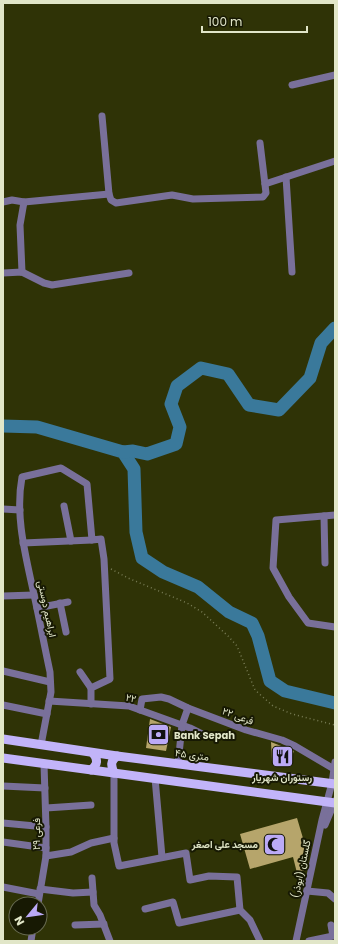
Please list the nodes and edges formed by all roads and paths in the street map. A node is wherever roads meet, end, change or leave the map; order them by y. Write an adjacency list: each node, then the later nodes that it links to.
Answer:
1 (335, 75): 2 (street)
2 (292, 85)
3 (102, 116): 8 (street)
4 (260, 143): 7 (street)
5 (335, 161): 6 (street)
6 (286, 177): 7 (street); 12 (street)
7 (265, 184): 8 (street)
8 (110, 194): 10 (street)
9 (3, 202): 10 (street)
10 (24, 202): 11 (street)
11 (22, 272): 13 (street); 14 (street)
12 (292, 272)
13 (3, 273)
14 (129, 273)
15 (64, 506): 21 (street)
16 (3, 509): 17 (street)
17 (20, 510): 20 (street, ابراهیم دوستی); 22 (street, ابراهیم دوستی)
18 (324, 516): 19 (street); 23 (street); 30 (street)
19 (335, 516)
20 (92, 540): 21 (street); 24 (street)
21 (71, 541): 22 (street)
22 (23, 543): 25 (street, ابراهیم دوستی)
23 (325, 563)
24 (105, 566): 35 (street); 43 (path)
25 (34, 595): 26 (street); 29 (street, ابراهیم دوستی)
26 (3, 596)
27 (68, 602): 28 (street)
28 (60, 603): 29 (street); 31 (street)
29 (37, 608): 34 (street, ابراهیم دوستی)
30 (335, 627)
31 (66, 632)
32 (3, 671): 34 (street)
33 (80, 672): 35 (street)
34 (50, 682): 36 (street, ابراهیم دوستی)
35 (91, 688): 37 (street)
36 (49, 701): 37 (street, ۲۲); 41 (street, ابراهیم دوستی)
37 (91, 704): 40 (street, ۲۲)
38 (3, 705): 41 (street)
39 (188, 708): 40 (street, فرعی ۲۲); 42 (street); 52 (street, فرعی ۲۲)
40 (140, 710): 42 (street, ۲۲)
41 (46, 714): 46 (street, ابراهیم دوستی)
42 (182, 725): 44 (street, ۲۲); 51 (street)
43 (335, 725)
44 (204, 735)
45 (3, 739): 46 (main road, ۴۵ متری)
46 (41, 745): 47 (main road, ۴۵ متری)
47 (93, 753): 48 (main road, ۴۵ متری); 53 (main road)
48 (117, 756): 51 (main road, ۴۵ متری); 54 (main road)
49 (3, 758): 50 (main road)
50 (44, 764): 53 (main road); 58 (street, فرعی ۲۹)
51 (178, 764): 56 (main road, ۴۵ متری)
52 (334, 766): 56 (street, گلستان (ابوذر))
53 (91, 770): 54 (main road)
54 (114, 773): 55 (main road); 64 (street)
55 (154, 778): 59 (main road); 67 (street)
56 (333, 784): 59 (street, گلستان (ابوذر))
57 (3, 786): 58 (street)
58 (45, 788): 61 (street, فرعی ۲۹)
59 (333, 802): 70 (street, گلستان (ابوذر))
60 (91, 804): 61 (street)
61 (46, 808): 63 (street, فرعی ۲۹)
62 (3, 823): 63 (street)
63 (46, 828): 66 (street, فرعی ۲۹)
64 (114, 838): 66 (street); 67 (street)
65 (3, 842): 66 (street)
66 (46, 852): 71 (street, فرعی ۲۹)
67 (162, 857): 76 (street)
68 (92, 878): 72 (street)
69 (3, 886): 71 (street)
70 (309, 891): 74 (street); 82 (street, گلستان (ابوذر)); 83 (street, گلستان (ابوذر))
71 (40, 892): 72 (street); 73 (street, فرعی ۲۹)
72 (93, 892): 77 (street)
73 (39, 896)
74 (335, 899)
75 (145, 909): 76 (street)
76 (240, 910): 81 (street)
77 (104, 924): 78 (street); 80 (street)
78 (75, 925)
79 (331, 925): 84 (street)
80 (110, 941)
81 (260, 941)
82 (296, 941)
83 (301, 941)
84 (309, 941)

